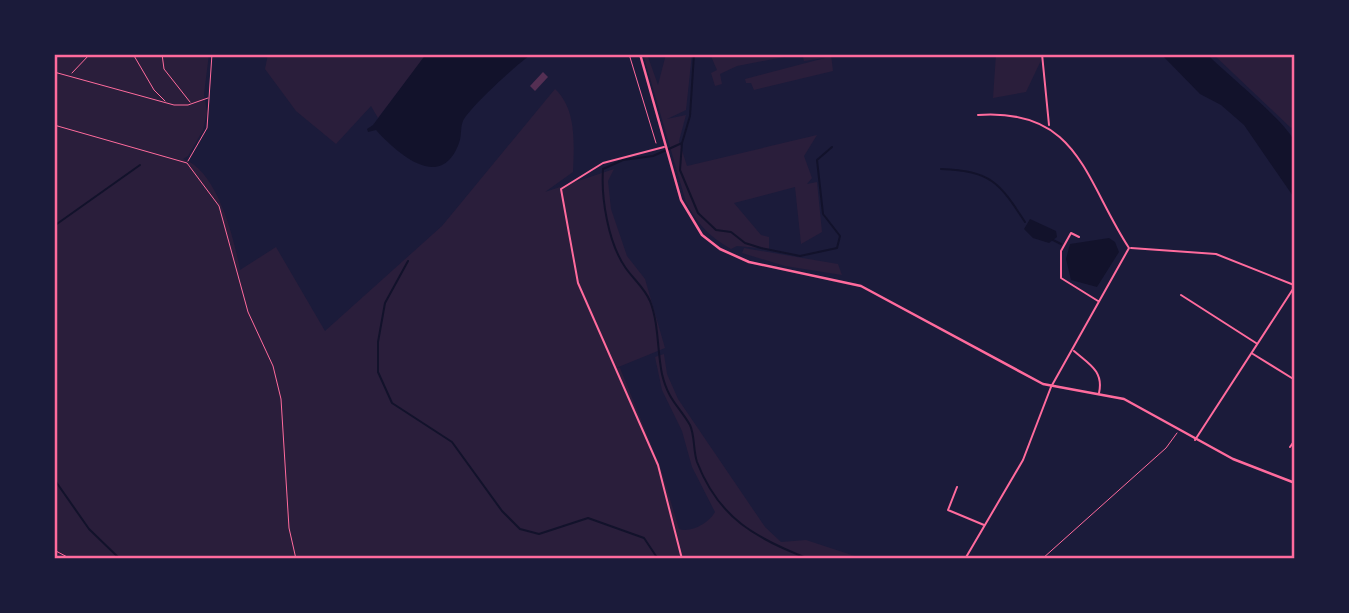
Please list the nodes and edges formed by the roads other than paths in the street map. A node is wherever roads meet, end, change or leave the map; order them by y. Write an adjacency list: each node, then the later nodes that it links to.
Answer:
1 (90, 54): 8 (lane)
2 (134, 54): 10 (lane)
3 (162, 54): 11 (lane)
4 (212, 54): 9 (lane)
5 (640, 54): 15 (street)
6 (1042, 54): 14 (street)
7 (54, 72): 8 (lane)
8 (71, 75): 10 (lane)
9 (208, 98): 11 (lane); 16 (lane)
10 (167, 103): 11 (lane)
11 (191, 104)
12 (978, 115): 14 (street)
13 (54, 125): 16 (lane)
14 (1049, 126): 18 (street)
15 (665, 146): 26 (street); 35 (street)
16 (187, 163): 34 (lane)
17 (1079, 237): 21 (street)
18 (1129, 248): 19 (street); 21 (street)
19 (1295, 285): 22 (street)
20 (1181, 295): 22 (street)
21 (1100, 302): 23 (street)
22 (1257, 344): 24 (street)
23 (1073, 350): 26 (street); 27 (street)
24 (1252, 353): 25 (street); 28 (street)
25 (1295, 380)
26 (1051, 387): 27 (street); 33 (street)
27 (1099, 393): 28 (street)
28 (1195, 440): 31 (street)
29 (1295, 440): 30 (street)
30 (1290, 447)
31 (1295, 483)
32 (957, 487): 33 (street)
33 (985, 526): 36 (street)
34 (296, 559)
35 (682, 559)
36 (965, 559)

